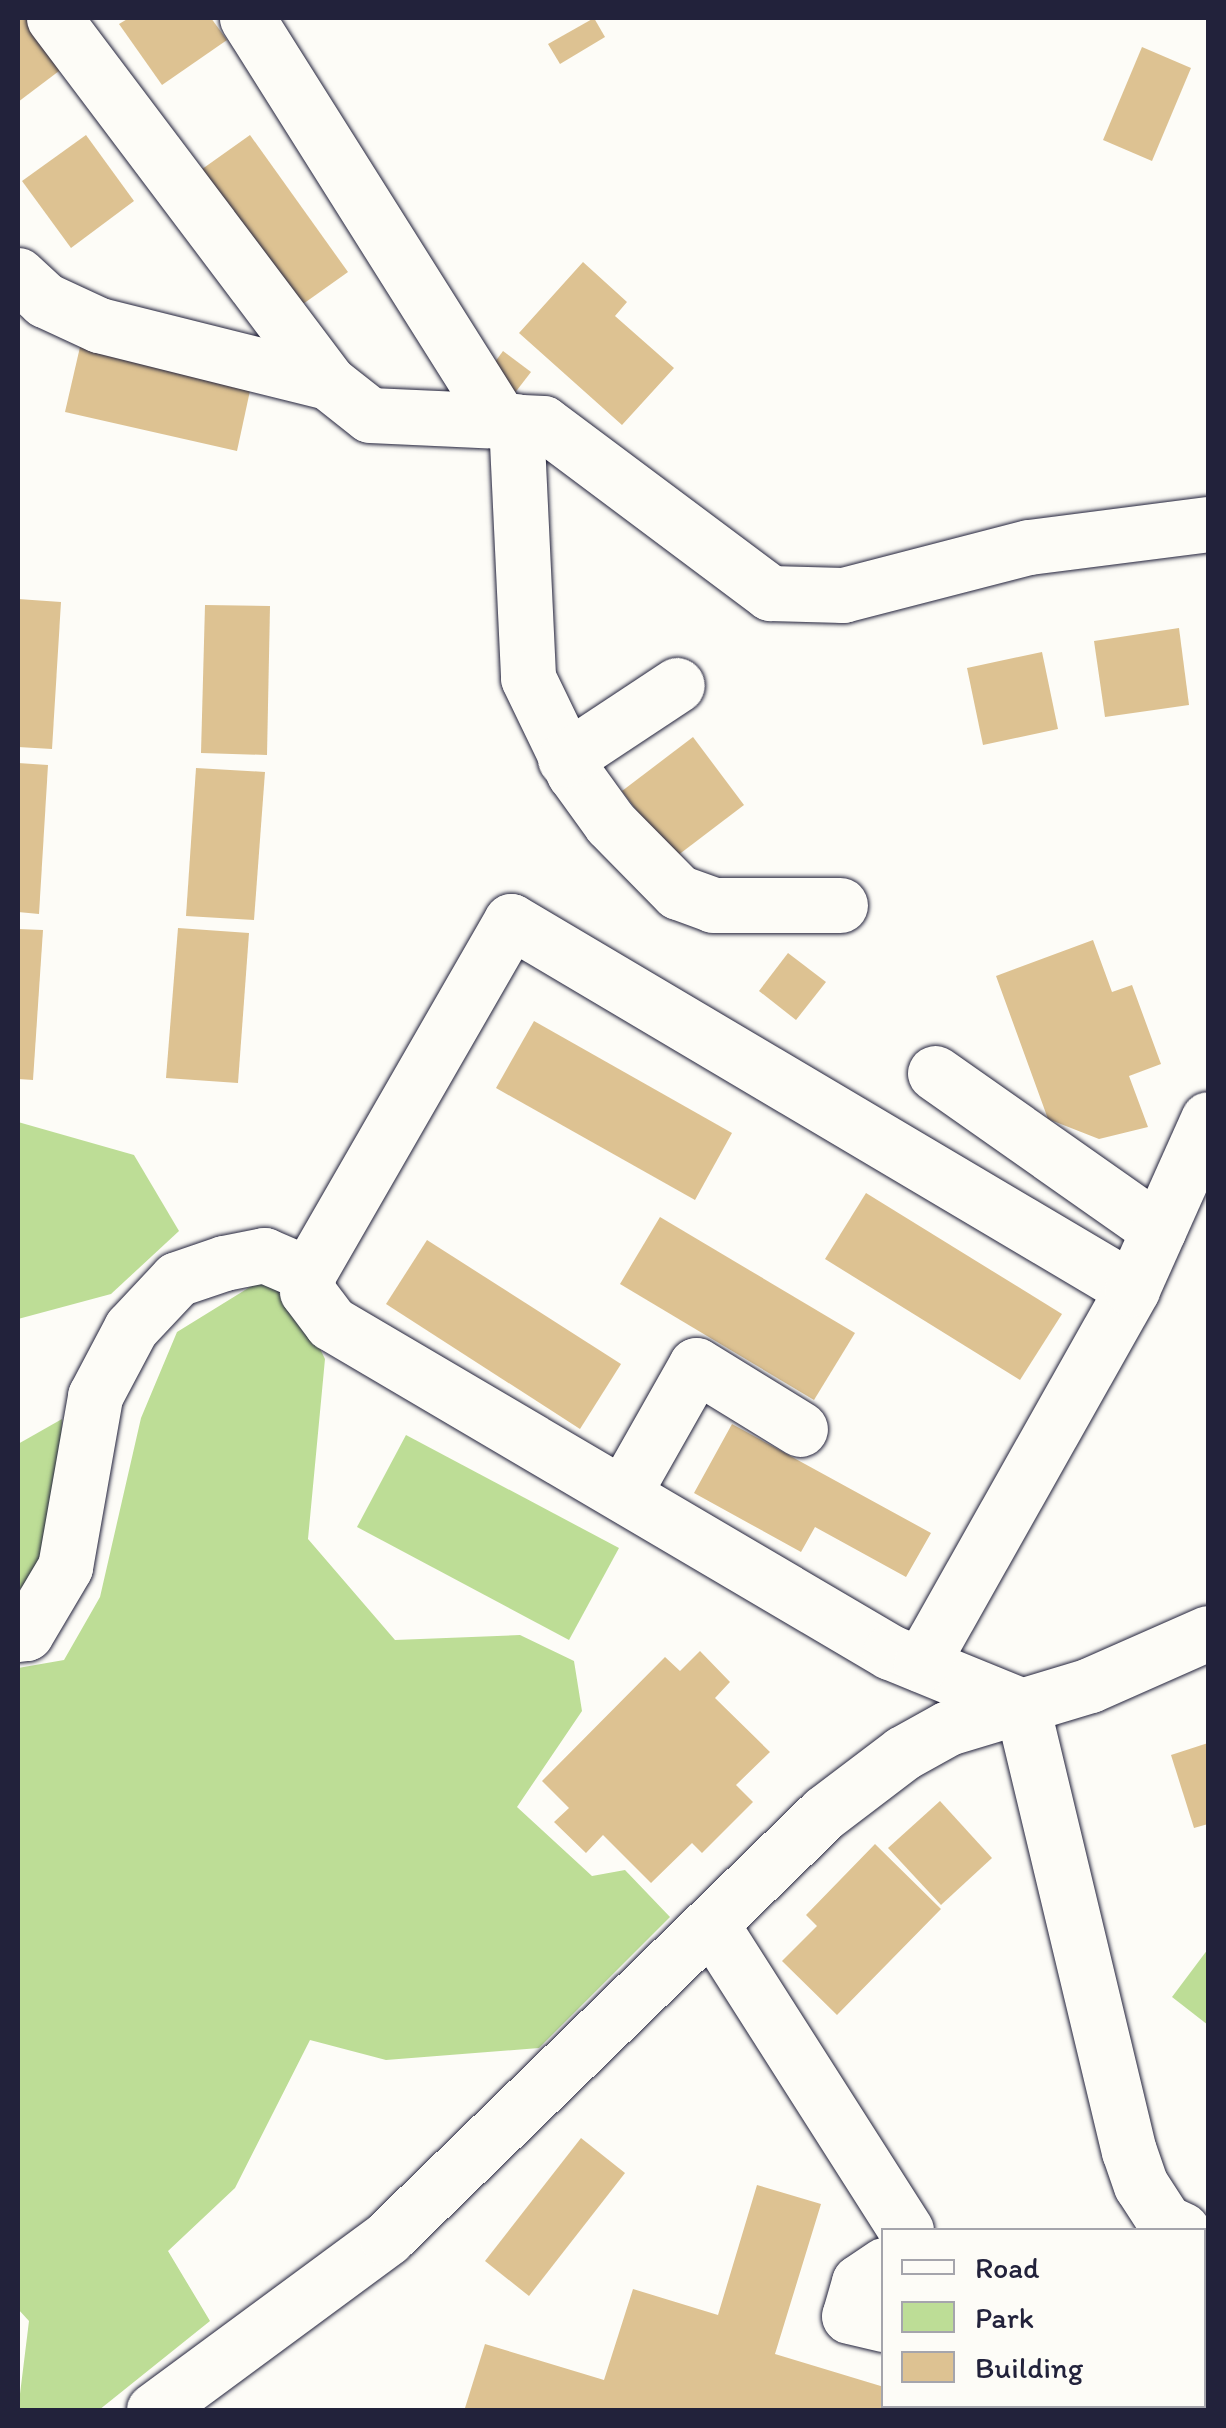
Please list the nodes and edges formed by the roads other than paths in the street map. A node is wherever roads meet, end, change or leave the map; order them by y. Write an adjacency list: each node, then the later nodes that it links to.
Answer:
1 (54, 18): 4 (street)
2 (248, 18): 5 (street)
3 (18, 275): 4 (street)
4 (328, 382): 5 (street)
5 (508, 421): 6 (street); 8 (street)
6 (1208, 524)
7 (678, 684): 8 (street)
8 (565, 759): 9 (street)
9 (840, 904)
10 (935, 1074): 12 (street)
11 (1208, 1119): 12 (street)
12 (1158, 1230): 14 (street)
13 (308, 1274): 14 (street); 16 (street); 18 (street)
14 (1132, 1289): 19 (street)
15 (800, 1429): 16 (street)
16 (623, 1494): 19 (street)
17 (1208, 1633): 20 (street)
18 (18, 1634)
19 (921, 1664): 20 (street)
20 (1022, 1706): 21 (street); 23 (street)
21 (711, 1924): 22 (street); 26 (street)
22 (905, 2228)
23 (1180, 2228)
24 (881, 2267): 25 (street)
25 (881, 2323)
26 (154, 2410)

